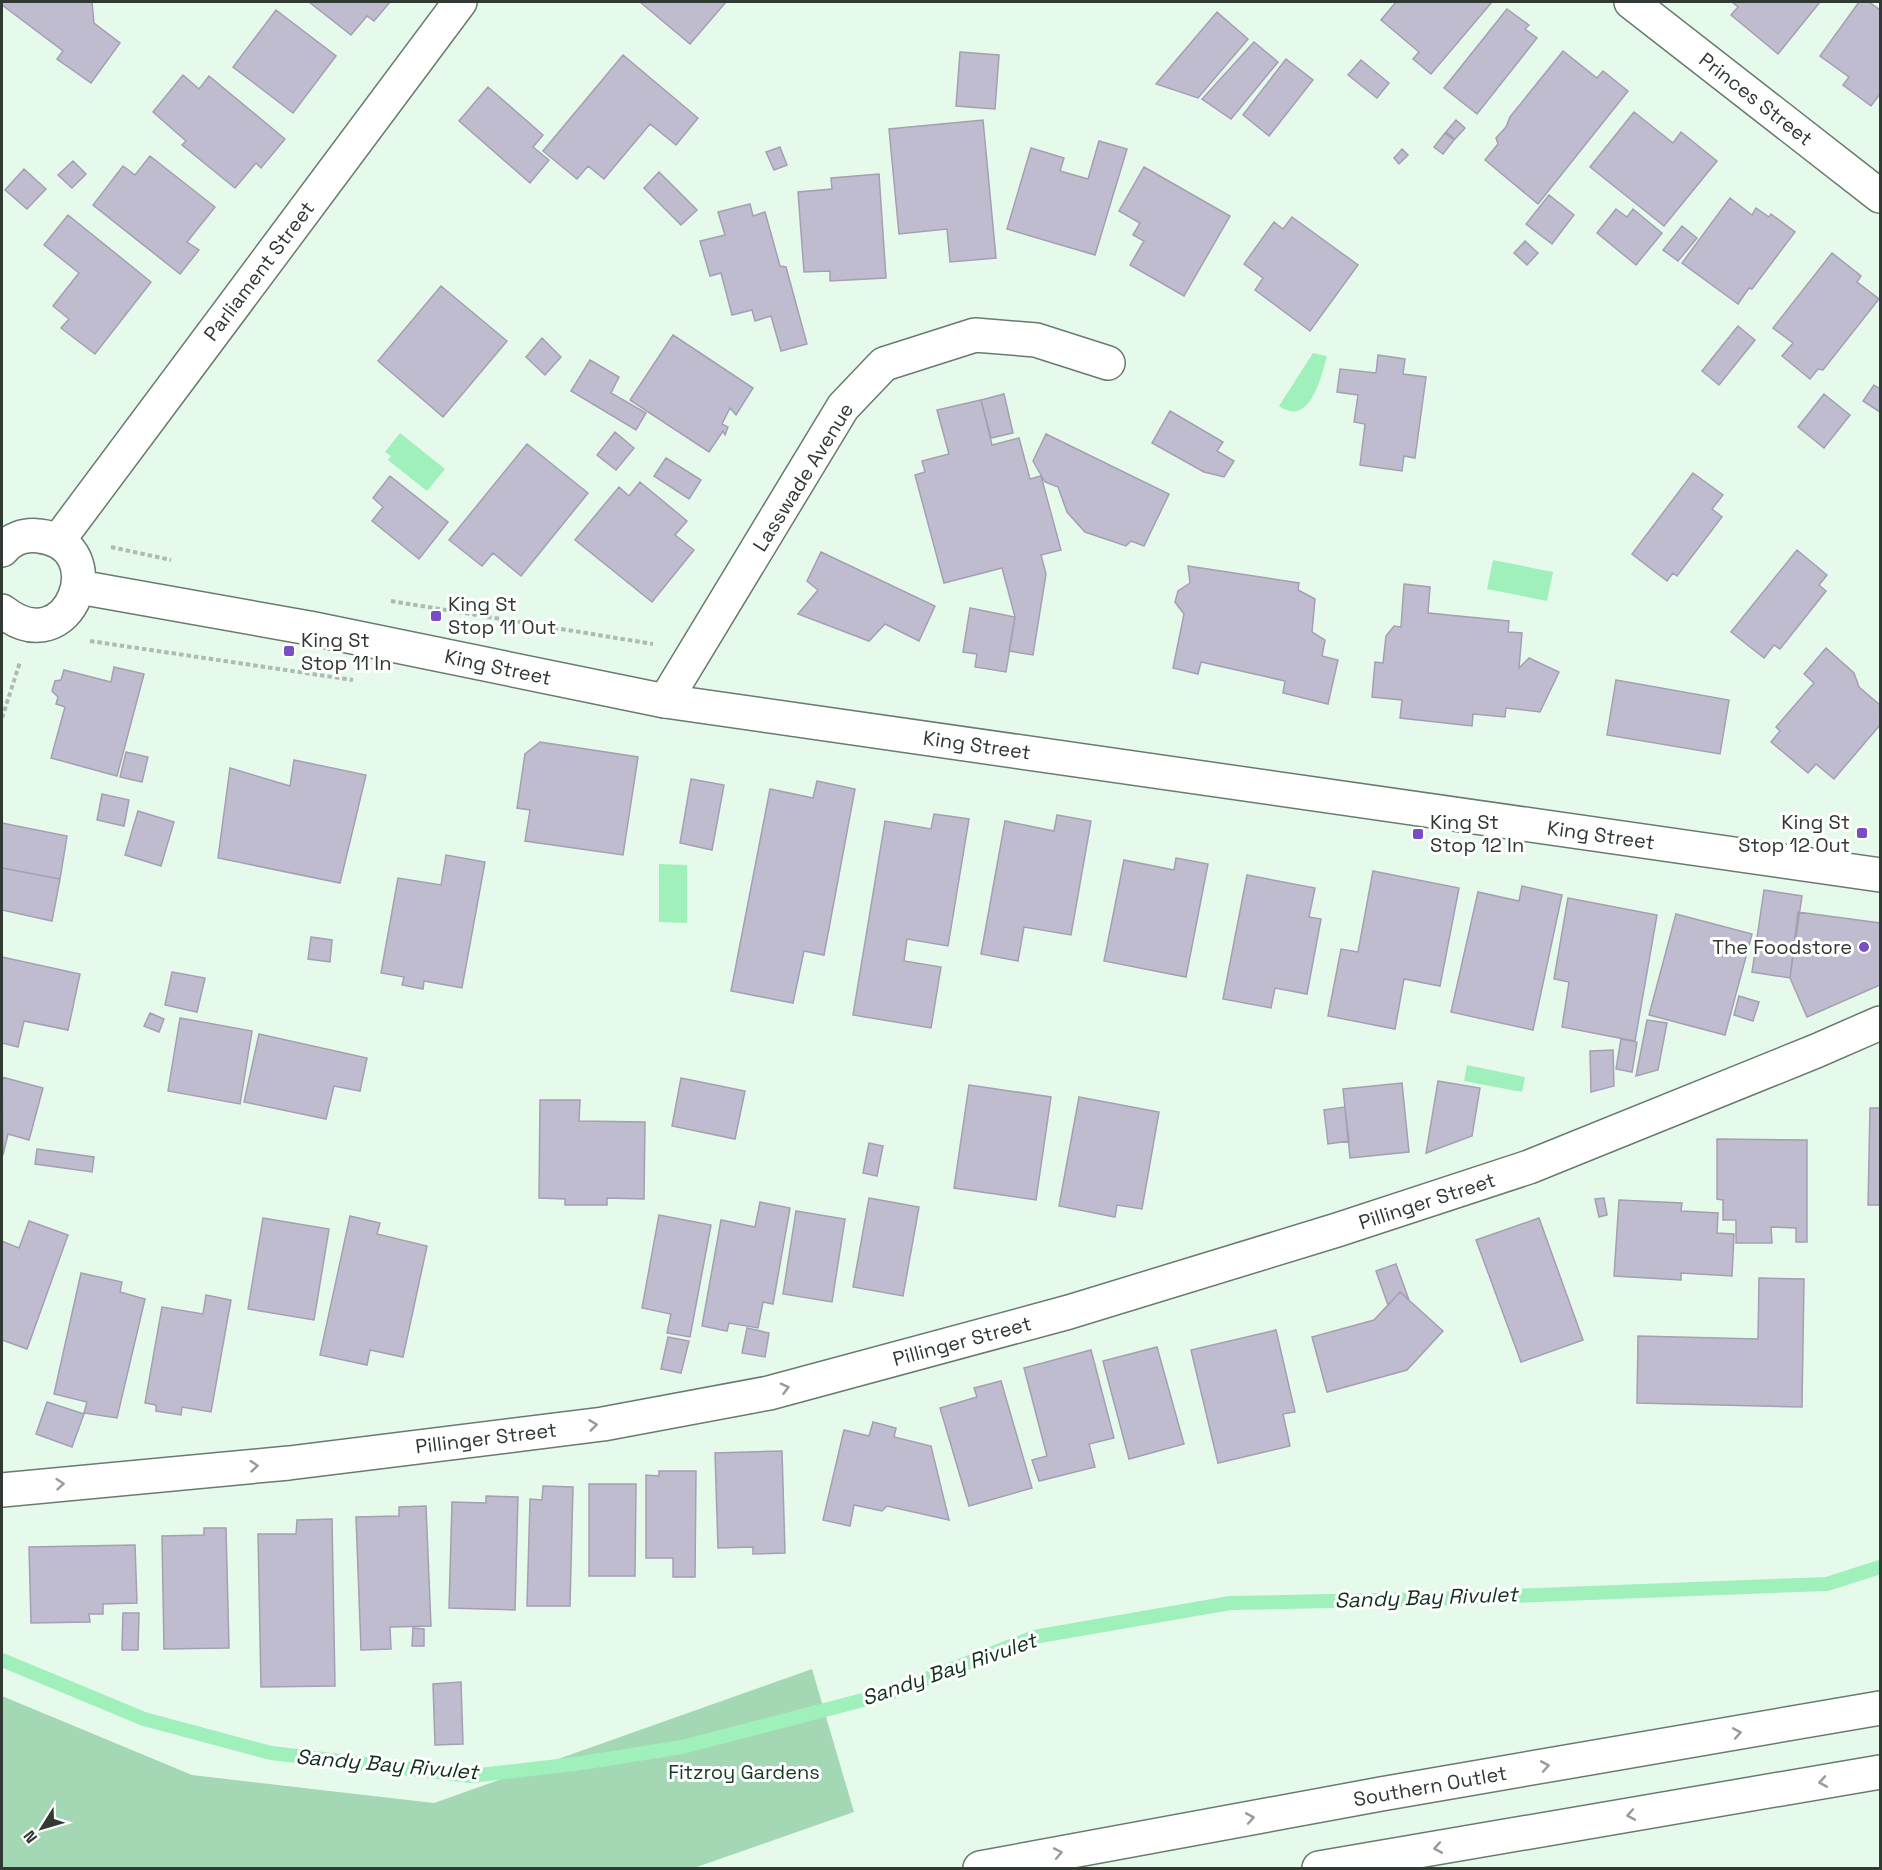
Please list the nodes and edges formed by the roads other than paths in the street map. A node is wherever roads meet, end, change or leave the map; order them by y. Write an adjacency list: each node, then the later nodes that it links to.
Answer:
1 (460, 2): 5 (main road, Parliament Street)
2 (1631, 2): 3 (main road, Princes Street)
3 (1881, 196)
4 (1108, 363): 9 (main road, Lasswade Avenue)
5 (58, 541): 6 (main road); 7 (main road)
6 (2, 549)
7 (79, 587): 8 (main road); 9 (main road, King Street)
8 (2, 611)
9 (665, 701): 10 (main road, King Street)
10 (1881, 875)
11 (1881, 1023): 12 (main road, Pillinger Street, one-way to 11)
12 (2, 1490)
13 (1881, 1708): 15 (main road, Southern Outlet, one-way to 13)
14 (1881, 1772): 16 (main road, one-way to 16)
15 (980, 1869)
16 (1319, 1869)

